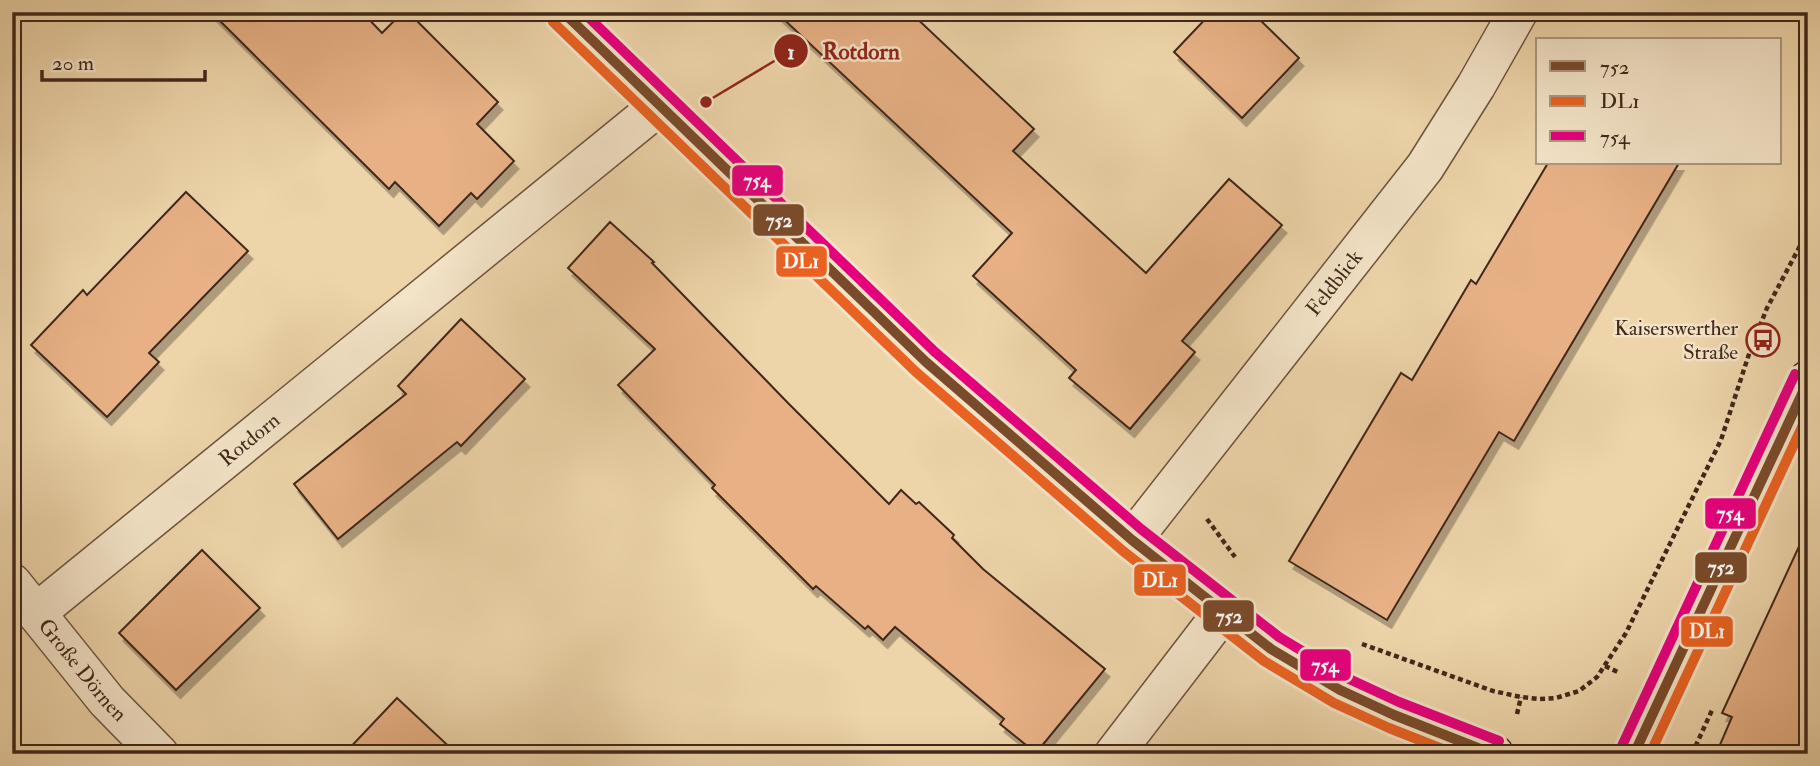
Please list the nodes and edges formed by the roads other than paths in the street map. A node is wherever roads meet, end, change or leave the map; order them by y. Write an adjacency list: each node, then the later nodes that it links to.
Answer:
1 (563, 12): 3 (street)
2 (1518, 12): 5 (street, Feldblick)
3 (659, 106): 5 (street); 8 (street, Rotdorn)
4 (1808, 380): 12 (street)
5 (1132, 540): 7 (street)
6 (12, 583): 8 (street, Große Dörnen)
7 (1223, 612): 10 (street); 11 (street)
8 (36, 613): 9 (street, Große Dörnen)
9 (159, 754)
10 (1114, 754)
11 (1494, 754)
12 (1634, 754)

